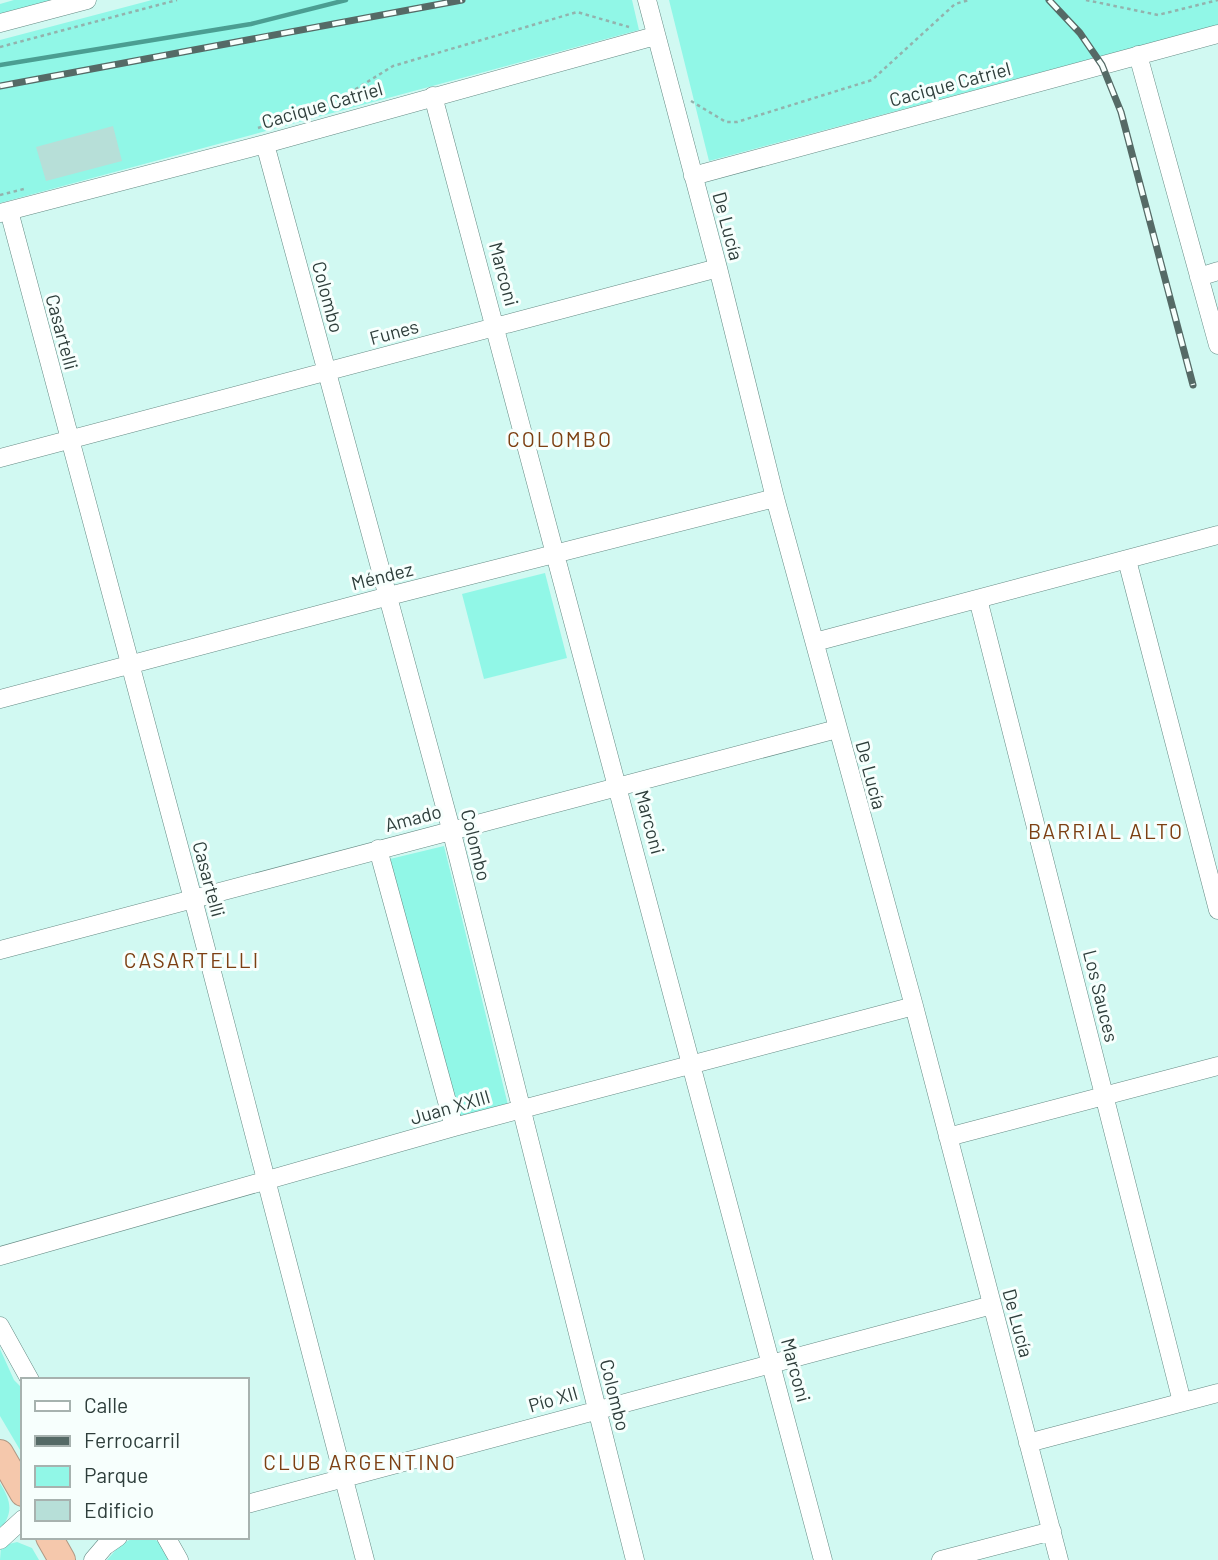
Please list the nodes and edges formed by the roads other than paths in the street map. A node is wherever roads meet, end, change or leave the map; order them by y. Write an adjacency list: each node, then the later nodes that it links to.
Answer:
1 (87, 0): 3 (street)
2 (647, 0): 5 (street, De Lucía)
3 (0, 23)
4 (1218, 34): 6 (street, Cacique Catriel)
5 (655, 36): 7 (street, Cacique Catriel); 9 (street, De Lucía)
6 (1138, 55): 9 (street, Cacique Catriel); 13 (street)
7 (433, 96): 8 (street, Cacique Catriel); 14 (street, Marconi)
8 (265, 144): 10 (street, Cacique Catriel); 16 (street, Colombo)
9 (693, 176): 11 (street, De Lucía)
10 (3, 206): 17 (street, Casartelli)
11 (718, 268): 14 (street, Funes); 19 (street, De Lucía)
12 (1218, 271): 13 (street)
13 (1199, 276): 15 (street)
14 (496, 326): 16 (street, Funes); 21 (street, Marconi)
15 (1218, 345)
16 (326, 372): 17 (street, Funes); 23 (street, Colombo)
17 (68, 439): 18 (street, Funes); 26 (street, Casartelli)
18 (0, 458)
19 (775, 498): 21 (street, Méndez); 25 (street, De Lucía)
20 (1218, 535): 22 (street)
21 (556, 554): 23 (street, Méndez); 29 (street, Marconi)
22 (1127, 560): 24 (street); 33 (street)
23 (389, 596): 26 (street, Méndez); 30 (street, Colombo)
24 (978, 599): 25 (street); 38 (street, Los Sauces)
25 (815, 642): 28 (street, De Lucía)
26 (129, 665): 27 (street, Méndez); 32 (street, Casartelli)
27 (0, 699)
28 (837, 729): 29 (street, Amado); 35 (street, De Lucía)
29 (618, 786): 30 (street, Amado); 36 (street, Marconi)
30 (451, 830): 31 (street, Amado); 39 (street, Colombo)
31 (378, 849): 32 (street, Amado); 40 (street)
32 (193, 899): 34 (street, Amado); 42 (street, Casartelli)
33 (1218, 910)
34 (0, 950)
35 (914, 1006): 36 (street, Juan XXIII); 41 (street, De Lucía)
36 (692, 1064): 39 (street, Juan XXIII); 46 (street, Marconi)
37 (1218, 1066): 38 (street)
38 (1105, 1097): 41 (street); 49 (street, Los Sauces)
39 (522, 1109): 40 (street, Juan XXIII); 50 (street, Colombo)
40 (454, 1127): 42 (street, Juan XXIII)
41 (948, 1137): 44 (street, De Lucía)
42 (267, 1182): 43 (street, Juan XXIII); 53 (street, Casartelli)
43 (0, 1256)
44 (992, 1305): 46 (street, Pío XII); 51 (street, De Lucía)
45 (0, 1326): 47 (street)
46 (772, 1363): 50 (street, Pío XII); 67 (street, Marconi)
47 (29, 1378)
48 (1218, 1393): 49 (street)
49 (1182, 1402): 51 (street)
50 (597, 1409): 53 (street, Pío XII); 66 (street, Colombo)
51 (1028, 1443): 57 (street, De Lucía)
52 (0, 1453): 54 (highway)
53 (345, 1479): 55 (street, Pío XII); 65 (street, Casartelli)
54 (21, 1490)
55 (248, 1503)
56 (21, 1522): 61 (street)
57 (1052, 1531): 68 (street); 69 (street, De Lucía)
58 (50, 1539): 62 (highway)
59 (115, 1539): 63 (street)
60 (167, 1539): 64 (street)
61 (0, 1540)
62 (62, 1560)
63 (93, 1560)
64 (179, 1560)
65 (365, 1560)
66 (635, 1560)
67 (823, 1560)
68 (941, 1560)
69 (1059, 1560)

